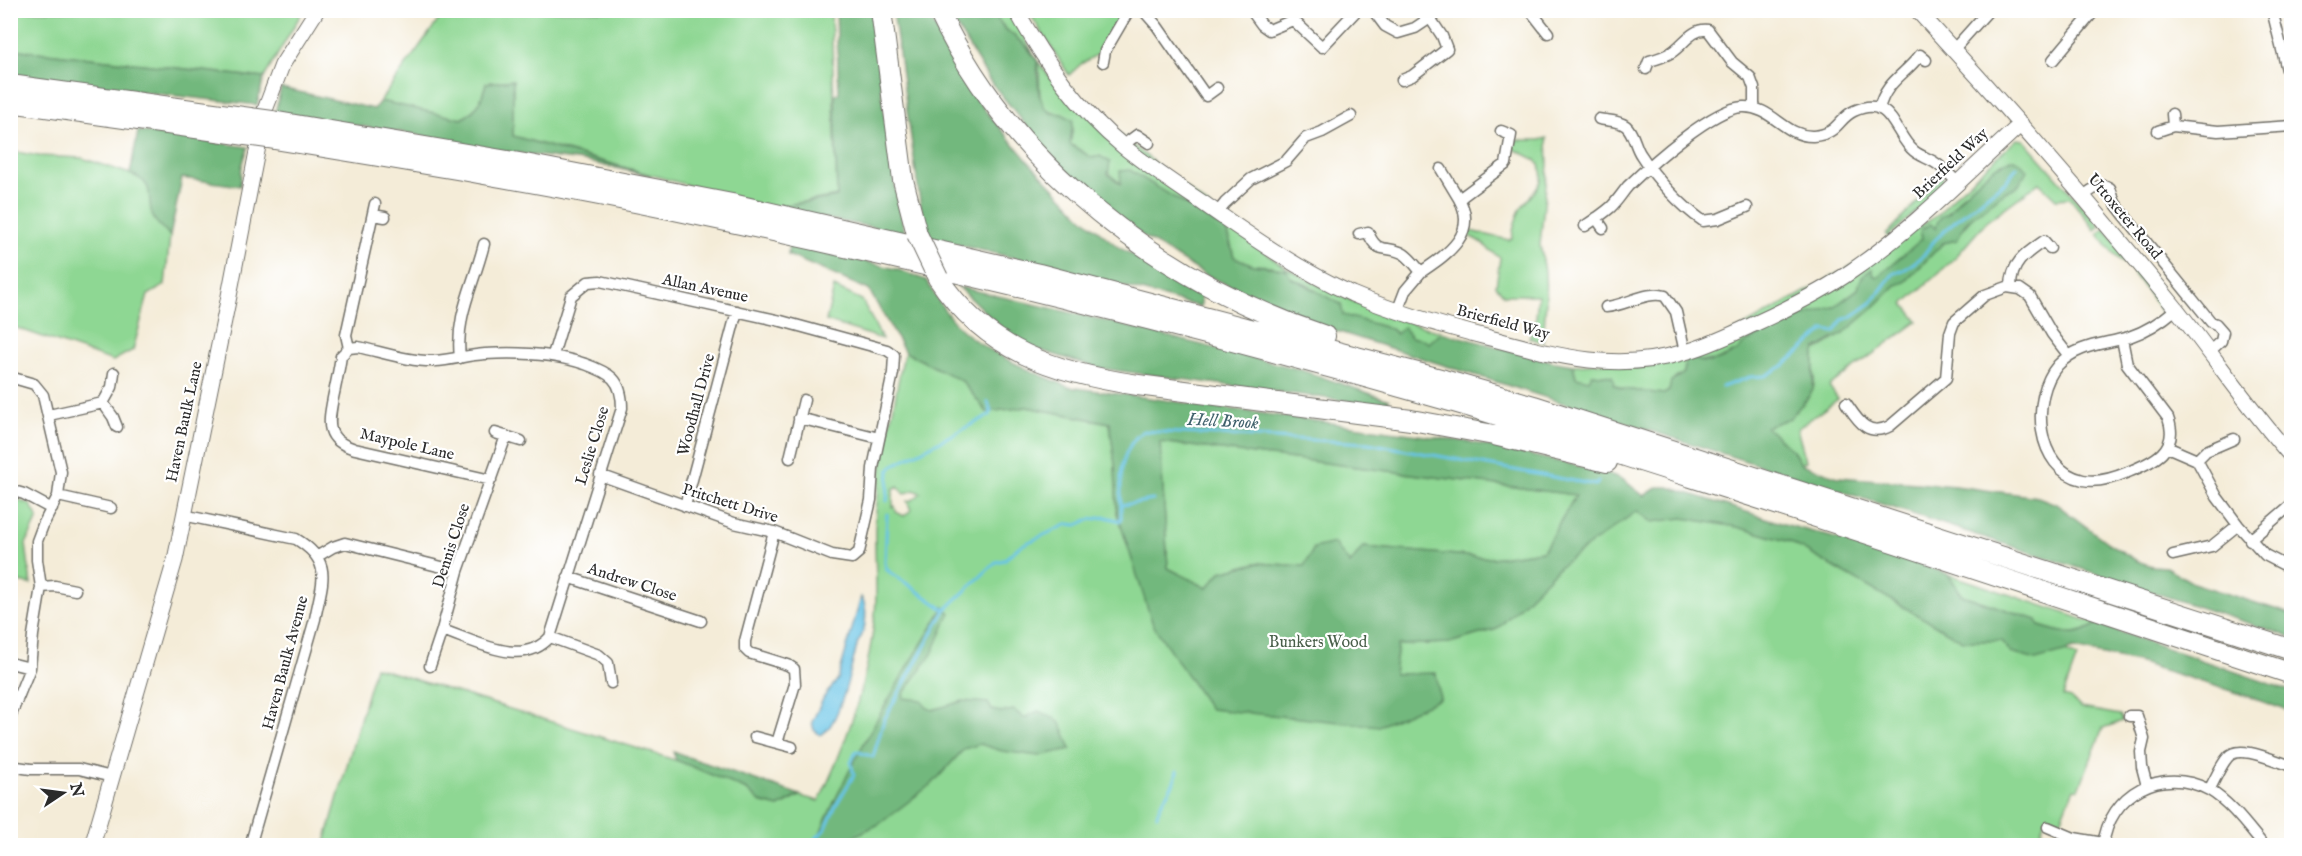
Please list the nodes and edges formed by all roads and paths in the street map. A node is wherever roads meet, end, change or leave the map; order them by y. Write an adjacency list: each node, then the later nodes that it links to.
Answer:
1 (317, 10): 96 (street, Haven Baulk Lane)
2 (882, 10): 88 (highway, bridge)
3 (938, 10): 71 (highway)
4 (1016, 10): 41 (street, Brierfield Way)
5 (1129, 10): 21 (street)
6 (1143, 10): 25 (street)
7 (1251, 10): 16 (street)
8 (1357, 10): 16 (street)
9 (1373, 10): 15 (street)
10 (1530, 10): 17 (street)
11 (1917, 10): 18 (street, Uttoxeter Road)
12 (1989, 10): 18 (street)
13 (2096, 10): 20 (street)
14 (2272, 10): 26 (street)
15 (1427, 14): 23 (street)
16 (1291, 15)
17 (1541, 29)
18 (1954, 49): 33 (street, Uttoxeter Road)
19 (1926, 60): 29 (street)
20 (2054, 60)
21 (1103, 62)
22 (1646, 69): 28 (street)
23 (1402, 80)
24 (10, 85): 34 (highway)
25 (1216, 88)
26 (2292, 99)
27 (10, 102): 34 (highway)
28 (1754, 108): 29 (street); 42 (street)
29 (1879, 109): 44 (street)
30 (2172, 114): 35 (street)
31 (1351, 116): 48 (street)
32 (1599, 119): 42 (street)
33 (2021, 124): 44 (street, Brierfield Way); 45 (street, Uttoxeter Road)
34 (248, 126): 37 (highway, bridge)
35 (2173, 126): 36 (street); 39 (street)
36 (2292, 126)
37 (270, 129): 71 (highway); 88 (highway)
38 (1501, 131): 46 (street)
39 (2158, 131)
40 (1149, 143): 41 (street)
41 (1122, 146): 48 (street, Brierfield Way)
42 (1649, 166): 47 (street); 50 (street)
43 (1441, 169): 46 (street)
44 (1958, 183): 64 (street, Brierfield Way)
45 (2083, 196): 59 (street, Uttoxeter Road); 65 (street)
46 (1459, 199): 56 (street)
47 (1746, 206)
48 (1217, 213): 61 (street, Brierfield Way)
49 (385, 217): 63 (street, Maypole Lane)
50 (1596, 218): 51 (street); 52 (street)
51 (1585, 226)
52 (1604, 228)
53 (1359, 234): 56 (street)
54 (484, 244): 68 (street)
55 (2050, 248): 57 (street)
56 (1421, 272): 61 (street)
57 (2011, 287): 67 (street); 74 (street)
58 (1606, 307): 64 (street)
59 (2176, 309): 62 (street); 65 (street, Uttoxeter Road)
60 (737, 311): 66 (street, Allan Avenue); 80 (street, Allan Avenue); 93 (street, Woodhall Drive)
61 (1397, 312): 64 (street, Brierfield Way)
62 (2122, 339): 67 (street); 83 (street)
63 (348, 348): 68 (street, Leslie Close); 89 (street, Maypole Lane)
64 (1685, 352)
65 (2209, 352): 84 (street, Uttoxeter Road)
66 (553, 355): 68 (street, Leslie Close); 87 (street, Leslie Close)
67 (2069, 356): 83 (street)
68 (460, 358)
69 (114, 373): 73 (street)
70 (10, 377): 75 (street)
71 (1444, 380): 110 (highway)
72 (804, 400): 76 (street)
73 (103, 403): 75 (street); 77 (street)
74 (1846, 403)
75 (49, 415): 91 (street)
76 (799, 418): 80 (street); 85 (street)
77 (117, 427)
78 (495, 433): 79 (street)
79 (506, 436): 82 (street); 89 (street, Dennis Close)
80 (879, 438): 98 (street, Pritchett Drive)
81 (2234, 439): 86 (street)
82 (521, 441)
83 (2167, 447): 86 (street)
84 (2292, 457)
85 (789, 458)
86 (2197, 460): 97 (street)
87 (600, 475): 93 (street, Pritchett Drive); 104 (street, Leslie Close)
88 (1693, 478): 114 (highway)
89 (490, 480): 103 (street, Dennis Close)
90 (10, 490): 95 (street)
91 (58, 496): 94 (street); 95 (street)
92 (2292, 504): 99 (street)
93 (685, 506): 98 (street, Pritchett Drive)
94 (111, 508)
95 (52, 509): 105 (street)
96 (183, 516): 101 (street); 123 (street, Haven Baulk Lane)
97 (2238, 525): 99 (street); 100 (street)
98 (774, 532): 119 (street)
99 (2250, 540): 102 (street)
100 (2173, 555)
101 (318, 556): 103 (street); 129 (street, Haven Baulk Avenue)
102 (2292, 569)
103 (458, 571): 108 (street, Dennis Close)
104 (568, 577): 107 (street, Andrew Close); 109 (street, Leslie Close)
105 (41, 587): 106 (street); 113 (street)
106 (75, 590)
107 (701, 621)
108 (442, 630): 109 (street); 112 (street, Dennis Close)
109 (550, 637): 115 (street)
110 (2292, 650)
111 (10, 663): 113 (street)
112 (430, 666)
113 (30, 668): 117 (street)
114 (2292, 674)
115 (610, 683)
116 (2129, 716): 124 (street)
117 (10, 717)
118 (755, 737): 119 (street)
119 (777, 743): 120 (street)
120 (792, 747)
121 (10, 766): 123 (street)
122 (2292, 766): 125 (street)
123 (112, 777): 128 (street, Haven Baulk Lane)
124 (2147, 786): 125 (street); 127 (street)
125 (2209, 790): 130 (street)
126 (2048, 827): 127 (street)
127 (2103, 844)
128 (92, 846)
129 (250, 846)
130 (2264, 846)

